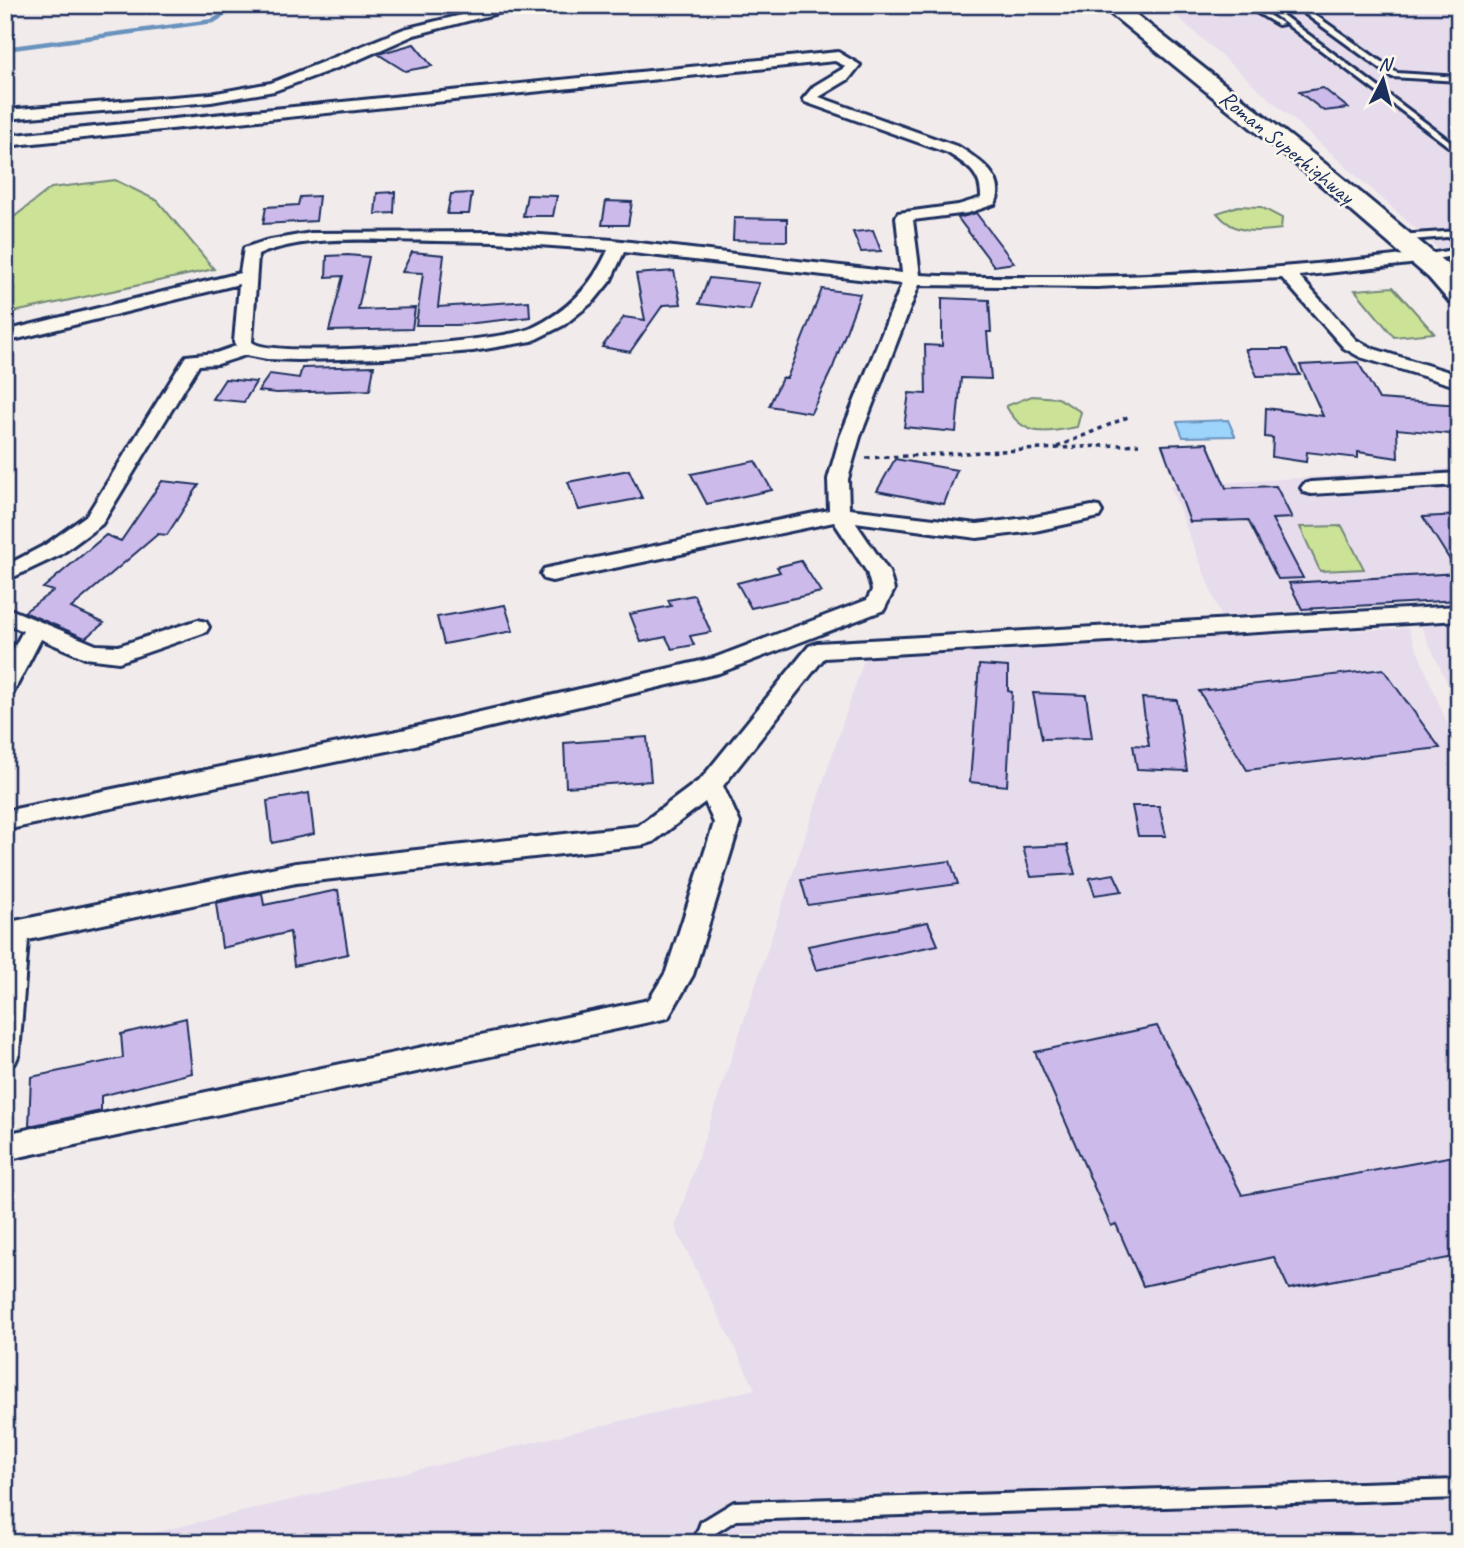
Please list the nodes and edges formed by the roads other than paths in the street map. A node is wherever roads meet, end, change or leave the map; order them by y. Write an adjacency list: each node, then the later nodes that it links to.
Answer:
1 (521, 5): 8 (street)
2 (1110, 5): 12 (main road, Roman Superhighway)
3 (1247, 5): 6 (lane)
4 (1264, 5): 6 (lane)
5 (1296, 5): 7 (lane)
6 (1301, 33): 10 (lane)
7 (1459, 79)
8 (5, 115)
9 (5, 141): 18 (street)
10 (1459, 152)
11 (1459, 233): 12 (lane)
12 (1398, 238): 15 (main road, Roman Superhighway)
13 (618, 247): 17 (street); 18 (street); 21 (street)
14 (1459, 252): 15 (lane)
15 (1422, 258): 16 (street); 19 (main road, Roman Superhighway)
16 (1287, 273): 18 (street); 22 (street)
17 (246, 277): 20 (street); 21 (street)
18 (912, 280): 26 (street)
19 (1459, 295)
20 (5, 337)
21 (248, 348): 27 (street)
22 (1459, 381)
23 (1459, 479): 24 (street)
24 (1311, 488)
25 (1092, 512): 26 (street)
26 (839, 514): 28 (street); 31 (street)
27 (5, 573)
28 (552, 574)
29 (1459, 613): 34 (street)
30 (5, 614): 32 (street)
31 (839, 620): 34 (street); 37 (street)
32 (36, 628): 33 (street); 35 (street)
33 (198, 628)
34 (817, 651): 36 (street)
35 (5, 687)
36 (710, 785): 38 (street); 40 (street)
37 (5, 821)
38 (10, 933): 39 (street)
39 (5, 1054)
40 (5, 1147)
41 (1459, 1489): 42 (lane)
42 (702, 1543)

